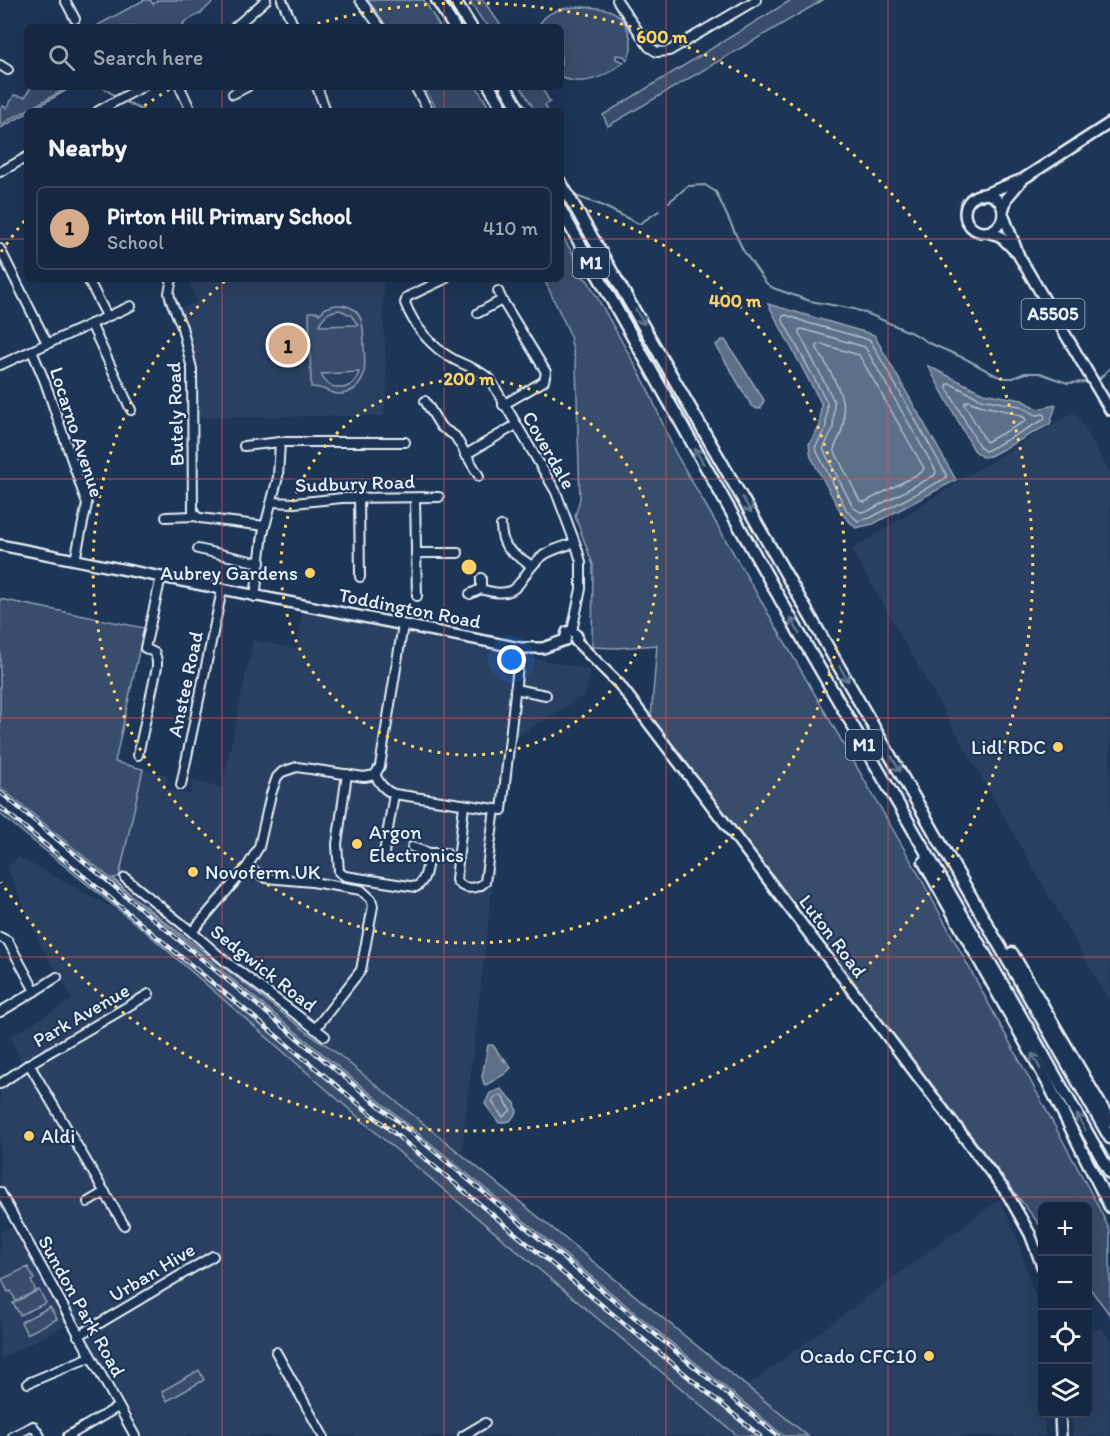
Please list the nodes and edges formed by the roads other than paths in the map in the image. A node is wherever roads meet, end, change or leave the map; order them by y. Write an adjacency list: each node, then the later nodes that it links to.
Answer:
1 (65, 0): 9 (street)
2 (266, 0): 10 (street)
3 (282, 0): 11 (street)
4 (360, 0): 12 (street)
5 (437, 0): 13 (highway)
6 (453, 0): 14 (highway)
7 (756, 0): 8 (street)
8 (622, 2)
9 (75, 19)
10 (238, 24)
11 (293, 24)
12 (378, 24)
13 (452, 24)
14 (469, 24)
15 (0, 65): 16 (street)
16 (8, 70)
17 (136, 90): 25 (street)
18 (181, 90): 26 (street)
19 (241, 90): 24 (street)
20 (318, 90): 27 (street)
21 (417, 90): 28 (street)
22 (492, 90): 29 (highway)
23 (508, 90): 30 (highway)
24 (233, 94)
25 (103, 108)
26 (190, 108)
27 (325, 108)
28 (427, 108)
29 (502, 108)
30 (518, 108)
31 (1110, 123): 34 (main road)
32 (24, 160): 33 (street)
33 (0, 172)
34 (1023, 179): 36 (main road); 37 (main road)
35 (564, 188): 107 (highway, M1, one-way to 107)
36 (982, 195): 37 (main road); 39 (main road, A5505)
37 (1003, 212): 39 (main road); 41 (main road, A5505)
38 (564, 215): 92 (highway, M1, one-way to 38)
39 (987, 232): 41 (main road, A5505)
40 (0, 249): 51 (street)
41 (1019, 256): 57 (main road, A5505)
42 (90, 282): 49 (street)
43 (171, 282): 68 (street, Butely Road)
44 (439, 282): 55 (street, Coverdale)
45 (498, 291): 46 (street)
46 (502, 300): 48 (street); 55 (street)
47 (132, 306): 49 (street)
48 (478, 314)
49 (107, 316): 50 (street)
50 (91, 324): 51 (street); 56 (street)
51 (47, 343): 52 (street)
52 (32, 351): 53 (street); 77 (street, Locarno Avenue)
53 (0, 365)
54 (425, 401): 62 (street)
55 (503, 405): 58 (street, Coverdale)
56 (131, 410)
57 (1110, 410)
58 (516, 425): 62 (street); 72 (street, Coverdale)
59 (280, 442): 60 (street); 61 (street); 67 (street)
60 (405, 442)
61 (244, 446)
62 (465, 455): 63 (street)
63 (479, 476)
64 (359, 497): 66 (street, Sudbury Road); 67 (street, Sudbury Road); 81 (street)
65 (440, 497): 66 (street, Sudbury Road)
66 (415, 498): 75 (street)
67 (272, 502): 70 (street)
68 (196, 516): 69 (street); 70 (street)
69 (166, 517)
70 (266, 526): 78 (street)
71 (501, 526): 79 (street)
72 (575, 543): 79 (street); 89 (street, Coverdale)
73 (0, 545): 77 (main road, Toddington Road)
74 (198, 549): 78 (street)
75 (416, 553): 76 (street); 86 (street)
76 (458, 553)
77 (75, 560): 80 (main road, Toddington Road)
78 (260, 563): 87 (street)
79 (532, 566): 83 (street)
80 (160, 577): 84 (main road, Toddington Road); 96 (street)
81 (360, 577)
82 (481, 578): 83 (street)
83 (481, 589): 85 (street)
84 (222, 590): 87 (main road, Toddington Road); 99 (street, Anstee Road)
85 (470, 594)
86 (417, 596)
87 (255, 597): 88 (main road, Toddington Road)
88 (403, 625): 93 (main road, Toddington Road); 98 (street)
89 (572, 631): 90 (main road); 91 (main road)
90 (565, 640): 91 (main road); 93 (main road, Toddington Road)
91 (576, 641): 129 (main road, Luton Road)
92 (806, 645): 122 (highway, M1, one-way to 92); 126 (highway, one-way to 92)
93 (520, 648): 94 (street)
94 (515, 690): 95 (street); 102 (street)
95 (546, 695)
96 (138, 755)
97 (347, 774): 98 (street, Sedgwick Road); 105 (street); 108 (street, Sedgwick Road)
98 (375, 775): 100 (street)
99 (181, 785)
100 (394, 794): 101 (street); 104 (street)
101 (464, 805): 102 (street); 102 (street)
102 (495, 810)
103 (412, 848): 105 (street)
104 (384, 853)
105 (429, 853): 106 (street)
106 (446, 853)
107 (953, 862): 120 (highway); 121 (highway, M1)
108 (247, 867): 110 (street, Sedgwick Road); 116 (street, Sedgwick Road)
109 (125, 878): 110 (street, Sedgwick Road)
110 (192, 932): 116 (street, Sedgwick Road)
111 (0, 937): 113 (street)
112 (57, 977): 113 (street)
113 (35, 991): 115 (street)
114 (149, 994): 118 (street, Park Avenue)
115 (0, 1012)
116 (315, 1029): 117 (street, Sedgwick Road)
117 (325, 1036)
118 (28, 1064): 119 (street, Park Avenue); 124 (street)
119 (0, 1084)
120 (1110, 1120)
121 (1110, 1138)
122 (1110, 1173)
123 (0, 1192): 130 (street, Sundon Park Road)
124 (105, 1192): 125 (street); 127 (street)
125 (88, 1202)
126 (1110, 1207)
127 (124, 1225)
128 (213, 1256): 130 (street, Urban Hive)
129 (1038, 1256)
130 (78, 1336): 132 (street, Sundon Park Road)
131 (276, 1353): 141 (street)
132 (90, 1357): 133 (street); 134 (street, Sundon Park Road)
133 (28, 1383)
134 (118, 1407): 139 (street); 140 (street, Sundon Park Road)
135 (1060, 1418): 143 (main road)
136 (484, 1423): 142 (street)
137 (13, 1436): 138 (street)
138 (40, 1436)
139 (68, 1436)
140 (135, 1436)
141 (323, 1436)
142 (463, 1436)
143 (1061, 1436)

